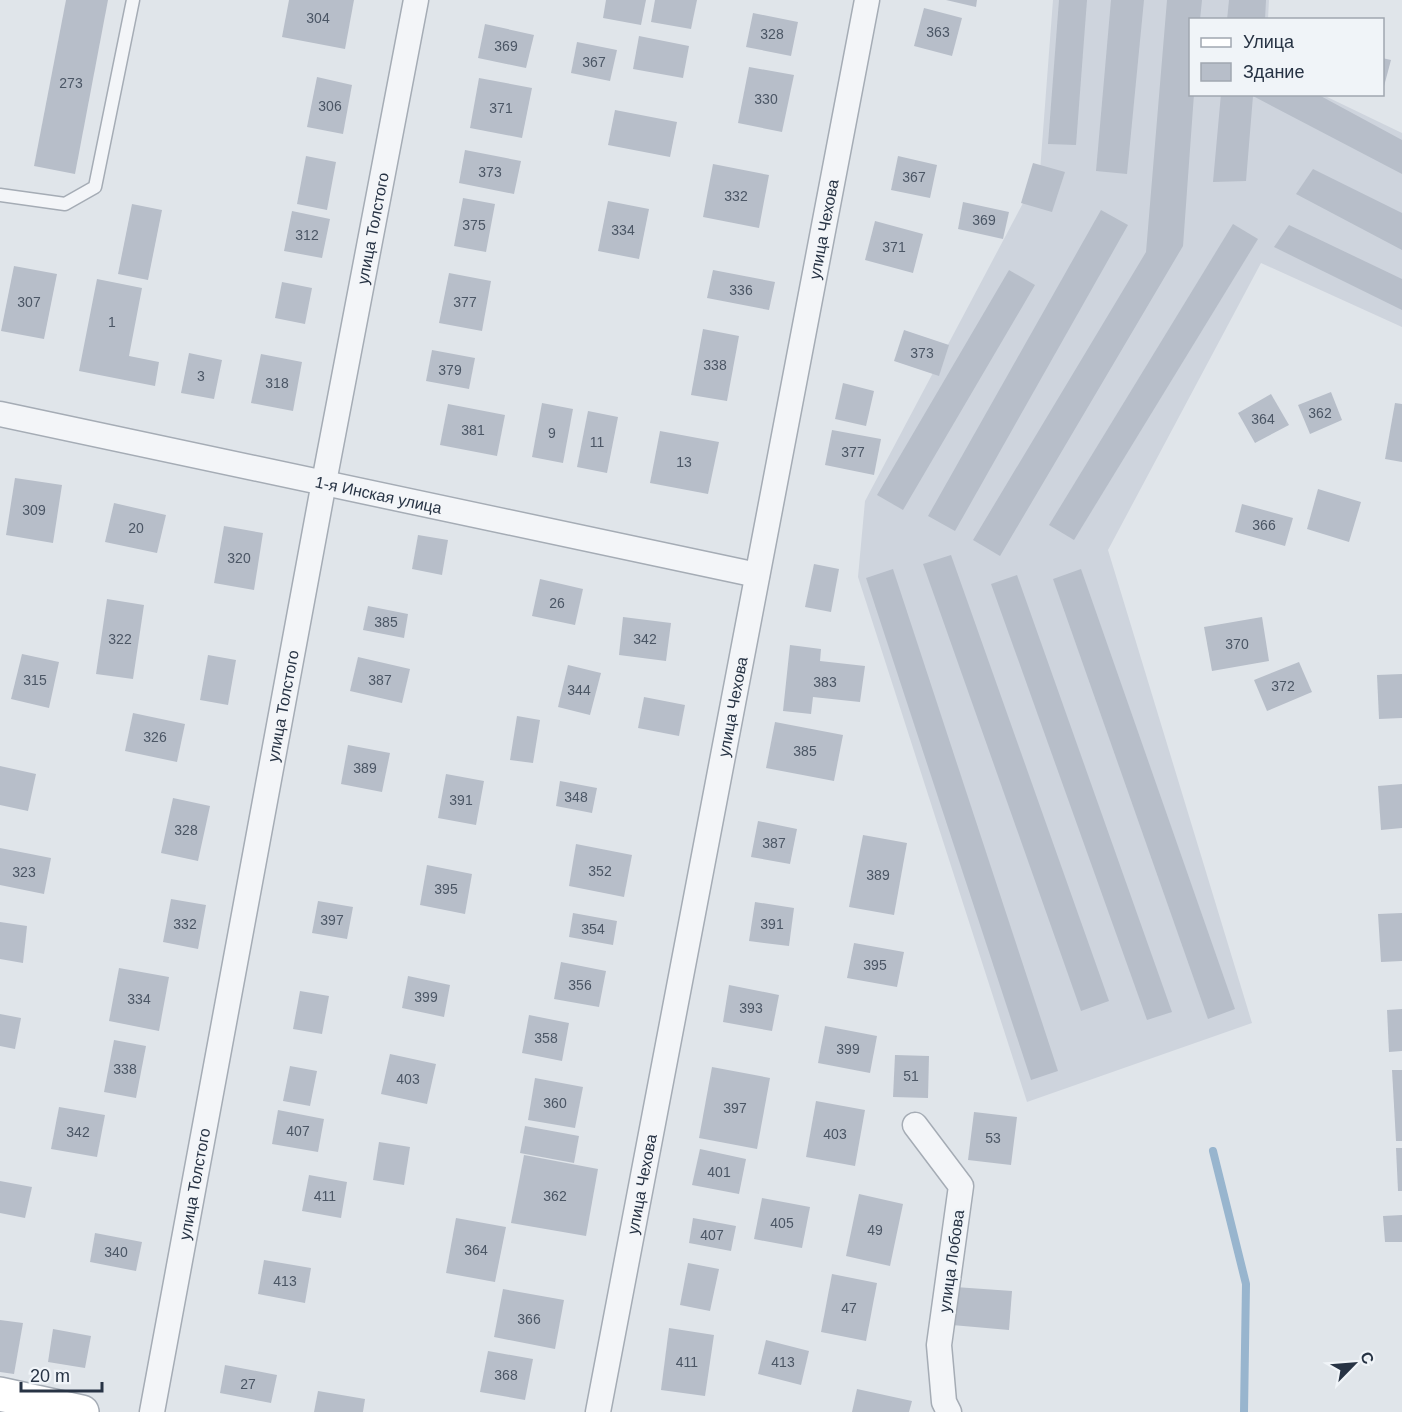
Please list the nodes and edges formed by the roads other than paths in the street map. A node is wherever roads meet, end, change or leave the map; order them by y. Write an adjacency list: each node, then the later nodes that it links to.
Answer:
1 (133, 0): 4 (lane)
2 (416, 0): 6 (street, улица Толстого)
3 (867, 0): 7 (street, улица Чехова)
4 (0, 195)
5 (0, 414): 6 (street, 1-я Инская улица)
6 (324, 482): 7 (street, 1-я Инская улица); 11 (street, улица Толстого)
7 (757, 575): 12 (street, улица Чехова)
8 (915, 1125): 13 (street, улица Лобова)
9 (0, 1394): 10 (street)
10 (82, 1412)
11 (152, 1412)
12 (598, 1412)
13 (949, 1412)

